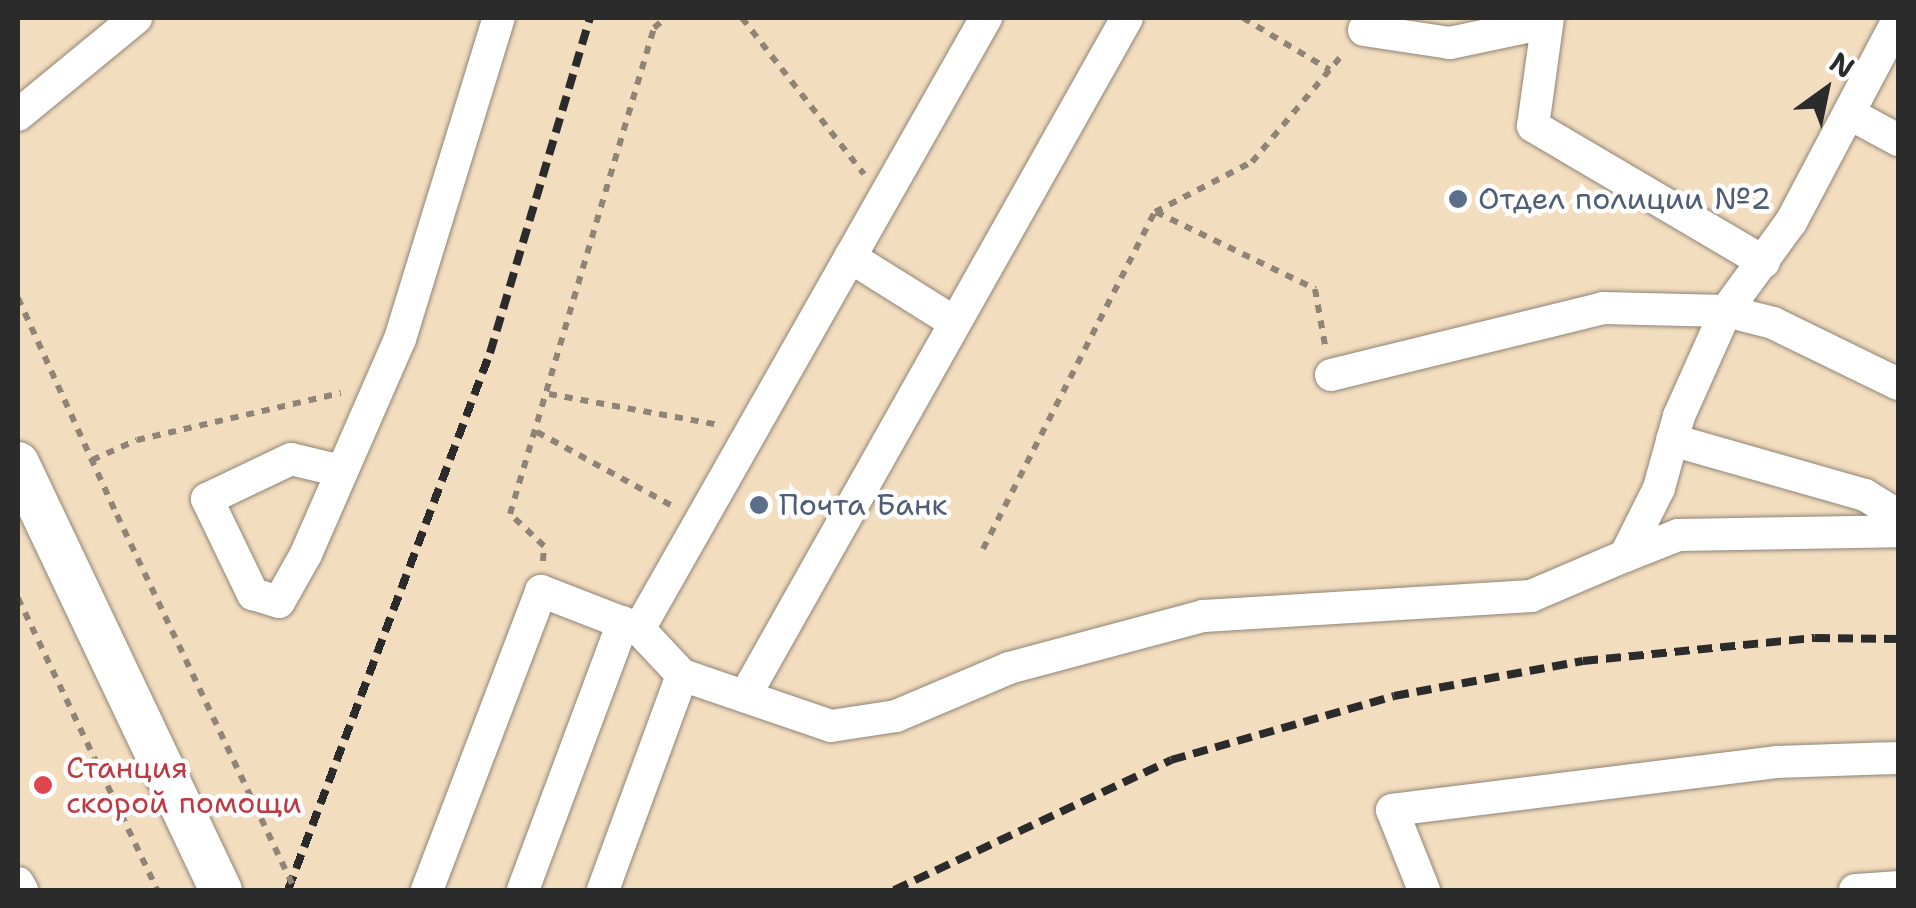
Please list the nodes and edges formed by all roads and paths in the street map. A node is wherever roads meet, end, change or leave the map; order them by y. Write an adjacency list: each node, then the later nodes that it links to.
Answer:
1 (136, 18): 12 (street)
2 (499, 18): 24 (street)
3 (665, 18): 25 (path)
4 (742, 18): 15 (path)
5 (986, 18): 15 (street)
6 (1127, 18): 21 (street)
7 (1243, 18): 11 (path)
8 (1547, 20): 10 (street); 18 (street)
9 (1898, 20): 13 (street)
10 (1364, 30): 11 (path)
11 (1330, 70): 16 (path)
12 (18, 114)
13 (1850, 114): 14 (street); 18 (street)
14 (1898, 140)
15 (881, 196): 17 (street)
16 (1155, 212): 22 (path); 35 (path)
17 (850, 257): 21 (street); 26 (street)
18 (1764, 262): 20 (street)
19 (18, 298): 29 (path)
20 (1726, 311): 22 (street); 23 (street); 28 (street)
21 (952, 320): 41 (street)
22 (1331, 375)
23 (1898, 384)
24 (378, 385): 29 (path); 31 (street)
25 (549, 394): 26 (path); 27 (path)
26 (752, 430): 33 (street)
27 (537, 432): 33 (path); 37 (path)
28 (1672, 440): 32 (street); 36 (street)
29 (92, 460): 48 (path, bridge)
30 (18, 462): 47 (main road)
31 (341, 471): 31 (street)
32 (1898, 516)
33 (700, 521): 39 (street)
34 (1898, 531): 36 (street)
35 (983, 549)
36 (1625, 556): 41 (street)
37 (541, 592): 39 (street); 49 (street)
38 (18, 598): 46 (path)
39 (631, 626): 40 (street); 50 (street)
40 (682, 674): 41 (street); 51 (street)
41 (745, 696)
42 (1898, 758): 52 (street)
43 (18, 883): 45 (street)
44 (1898, 886): 53 (street)
45 (22, 890)
46 (157, 890)
47 (220, 890)
48 (296, 890)
49 (427, 890)
50 (523, 890)
51 (602, 890)
52 (1424, 890)
53 (1855, 890)

